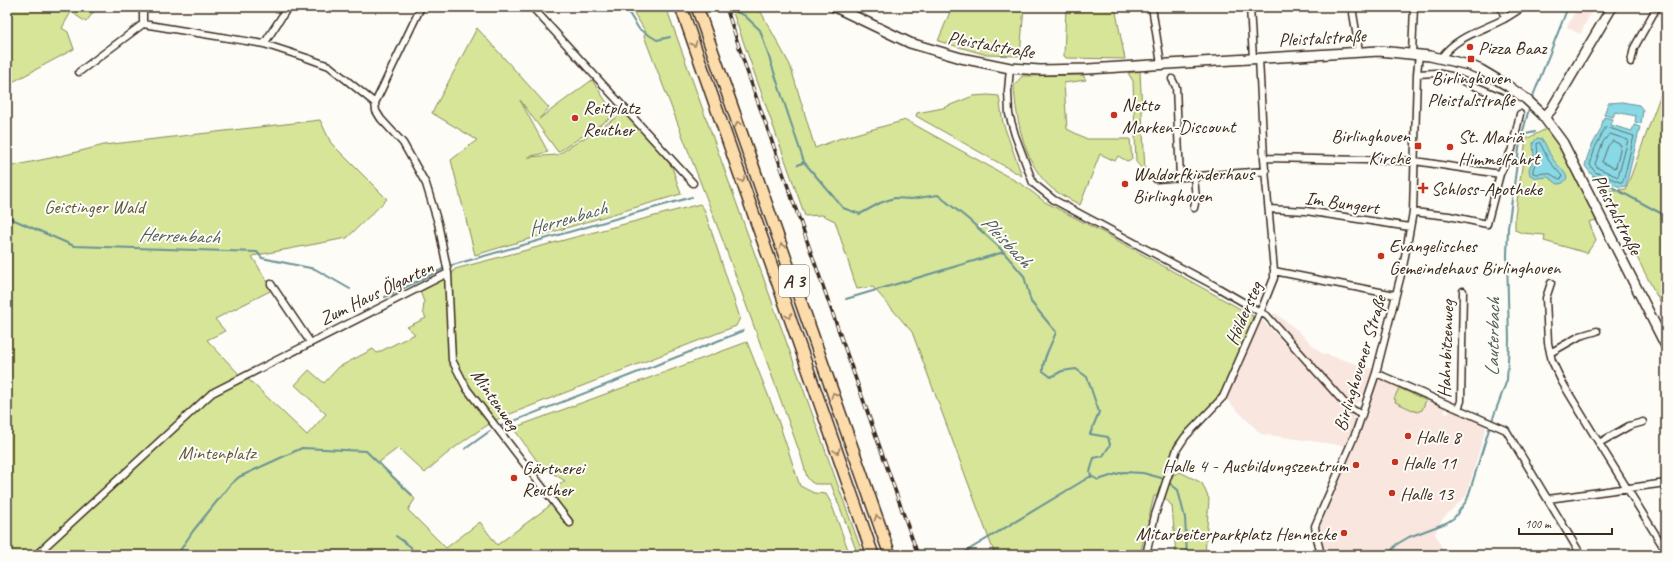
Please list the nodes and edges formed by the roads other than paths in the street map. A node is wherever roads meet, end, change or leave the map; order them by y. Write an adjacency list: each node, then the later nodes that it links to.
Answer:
1 (142, 7): 17 (street)
2 (288, 7): 18 (street)
3 (421, 7): 30 (street)
4 (532, 7): 40 (street)
5 (681, 7): 67 (highway, A 3, one-way to 67)
6 (697, 7): 68 (highway, A 3, one-way to 6)
7 (835, 7): 25 (main road, Pleistalstraße)
8 (1152, 7): 24 (street)
9 (1250, 7): 21 (street, Höldersteg)
10 (1352, 7): 19 (street)
11 (1414, 7): 20 (street, Birlinghovener Straße)
12 (1501, 7): 16 (street)
13 (1523, 7): 16 (street)
14 (1612, 7): 32 (main road)
15 (1655, 8): 23 (street)
16 (1505, 18): 22 (street)
17 (143, 24): 18 (street); 26 (street)
18 (264, 44): 30 (street)
19 (1358, 52): 20 (main road, Pleistalstraße); 21 (main road, Pleistalstraße)
20 (1415, 54): 22 (main road, Pleistalstraße); 27 (street, Birlinghovener Straße)
21 (1256, 58): 24 (main road, Pleistalstraße); 33 (street, Höldersteg)
22 (1441, 58): 32 (main road, Pleistalstraße)
23 (1631, 62)
24 (1161, 64): 25 (main road, Pleistalstraße)
25 (1010, 68): 51 (street)
26 (79, 72)
27 (1416, 74): 29 (street); 34 (street, Birlinghovener Straße)
28 (1172, 79): 38 (street)
29 (1510, 102)
30 (375, 103): 46 (street, Zum Haus Ölgarten)
31 (1520, 114): 36 (street)
32 (1544, 117): 54 (main road, Pleistalstraße)
33 (1264, 158): 34 (street); 35 (street, Höldersteg)
34 (1415, 161): 36 (street); 43 (street, Birlinghovener Straße)
35 (1266, 171): 37 (street); 42 (street, Höldersteg)
36 (1500, 174): 43 (street)
37 (1194, 177): 38 (street); 41 (street)
38 (1180, 178): 39 (street)
39 (1156, 179)
40 (693, 183)
41 (1194, 208)
42 (1269, 209): 44 (street, Im Bungert); 45 (street, Höldersteg)
43 (1413, 212): 44 (street, Birlinghovener Straße)
44 (1410, 227): 50 (street, Birlinghovener Straße)
45 (1274, 271): 50 (street); 51 (street, Höldersteg)
46 (448, 273): 53 (street, Zum Haus Ölgarten); 64 (street, Mintenweg)
47 (1551, 283): 55 (street)
48 (270, 284): 53 (street, Zum Haus Ölgarten)
49 (1463, 291): 57 (street, Hahnbitzenweg)
50 (1395, 295): 56 (street, Birlinghovener Straße)
51 (1260, 312): 58 (street); 69 (street, Höldersteg)
52 (1597, 331): 55 (street)
53 (310, 342): 66 (street, Zum Haus Ölgarten)
54 (1666, 346)
55 (1550, 353): 60 (street)
56 (1376, 373): 57 (street); 58 (street, Birlinghovener Straße)
57 (1458, 409): 63 (street)
58 (1362, 414): 70 (street, Birlinghovener Straße)
59 (1643, 422): 60 (street)
60 (1599, 443): 62 (street)
61 (1666, 483): 62 (street)
62 (1626, 488): 63 (street); 65 (street)
63 (1548, 499): 71 (street)
64 (570, 523)
65 (1665, 549)
66 (36, 555)
67 (873, 555)
68 (890, 555)
69 (1146, 555)
70 (1321, 555)
71 (1582, 555)

